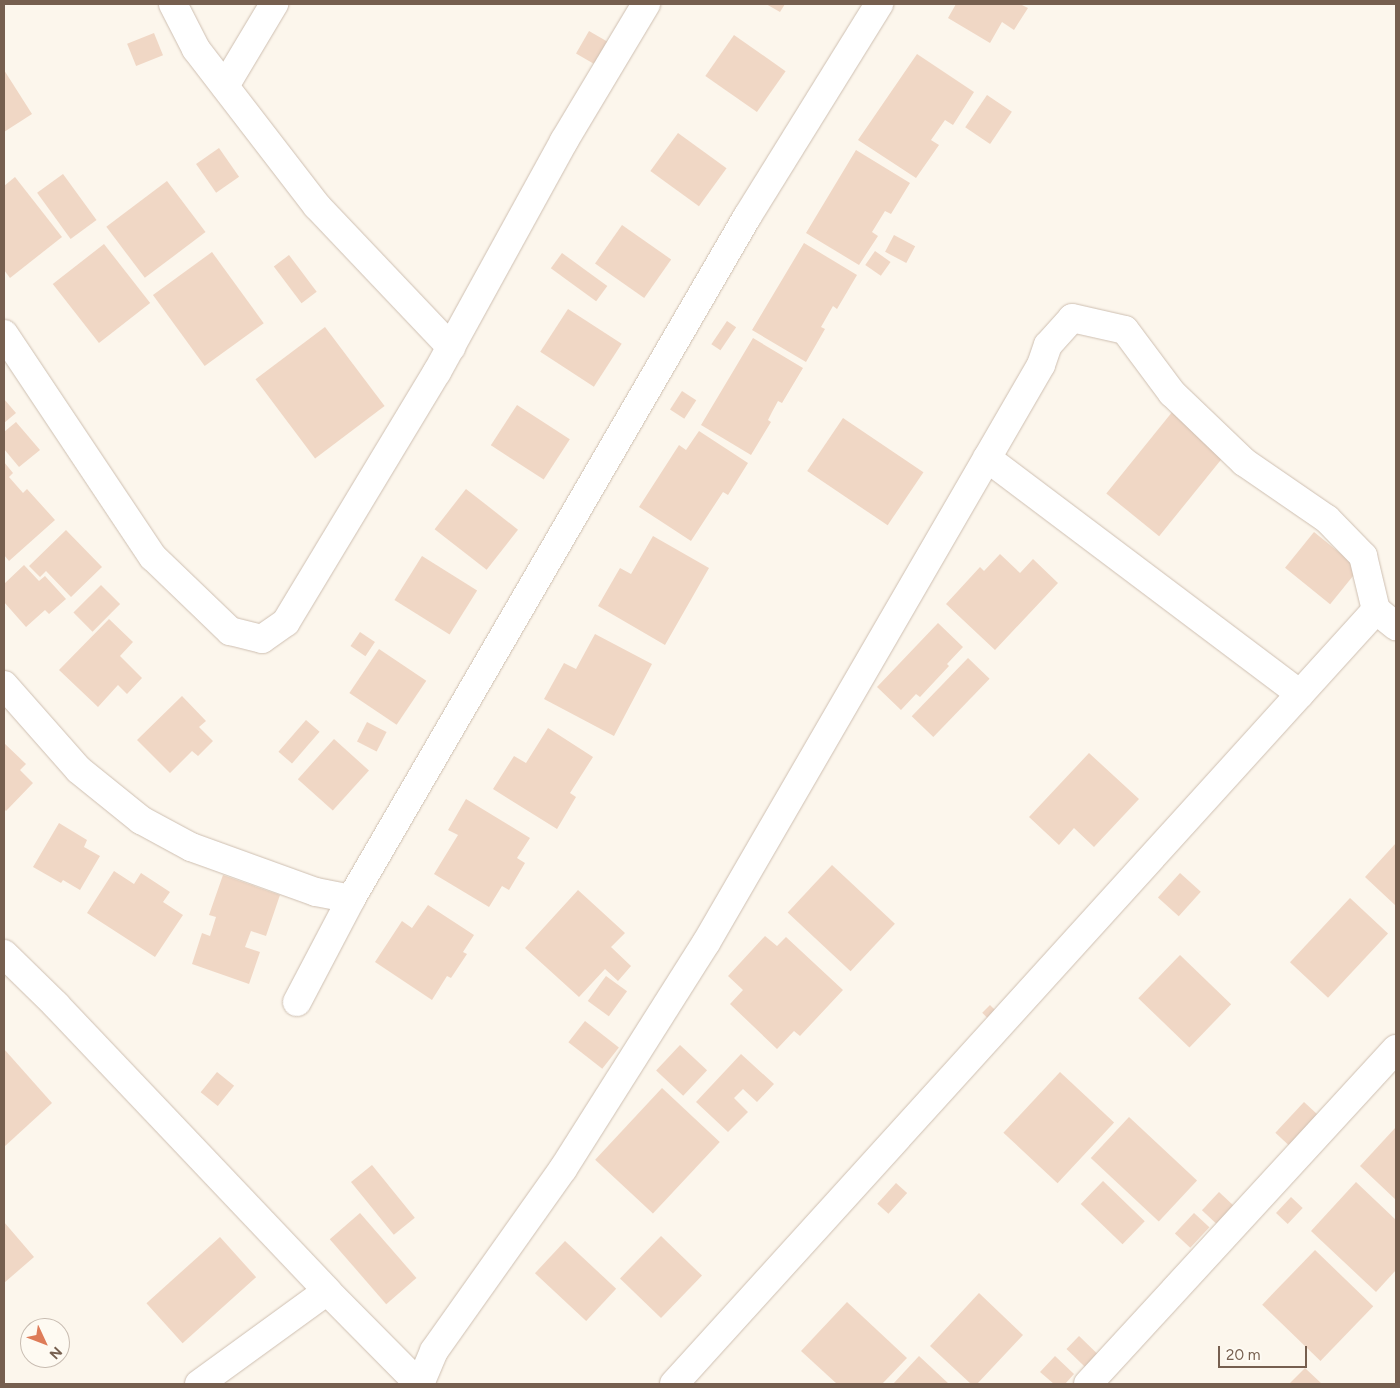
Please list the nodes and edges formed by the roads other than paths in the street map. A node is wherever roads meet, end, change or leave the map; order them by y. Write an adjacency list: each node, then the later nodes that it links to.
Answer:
1 (174, 4): 5 (street)
2 (274, 4): 5 (street)
3 (646, 4): 7 (street)
4 (879, 4): 12 (street)
5 (225, 86): 7 (street)
6 (4, 334): 7 (street)
7 (451, 347)
8 (987, 458): 9 (street); 11 (street); 18 (street)
9 (1386, 618): 11 (street)
10 (4, 685): 12 (street)
11 (1300, 694): 19 (street)
12 (351, 899): 14 (street)
13 (4, 954): 16 (street)
14 (297, 1002)
15 (1396, 1049): 20 (street)
16 (327, 1291): 17 (street); 18 (street)
17 (199, 1384)
18 (420, 1384)
19 (674, 1384)
20 (1088, 1384)

